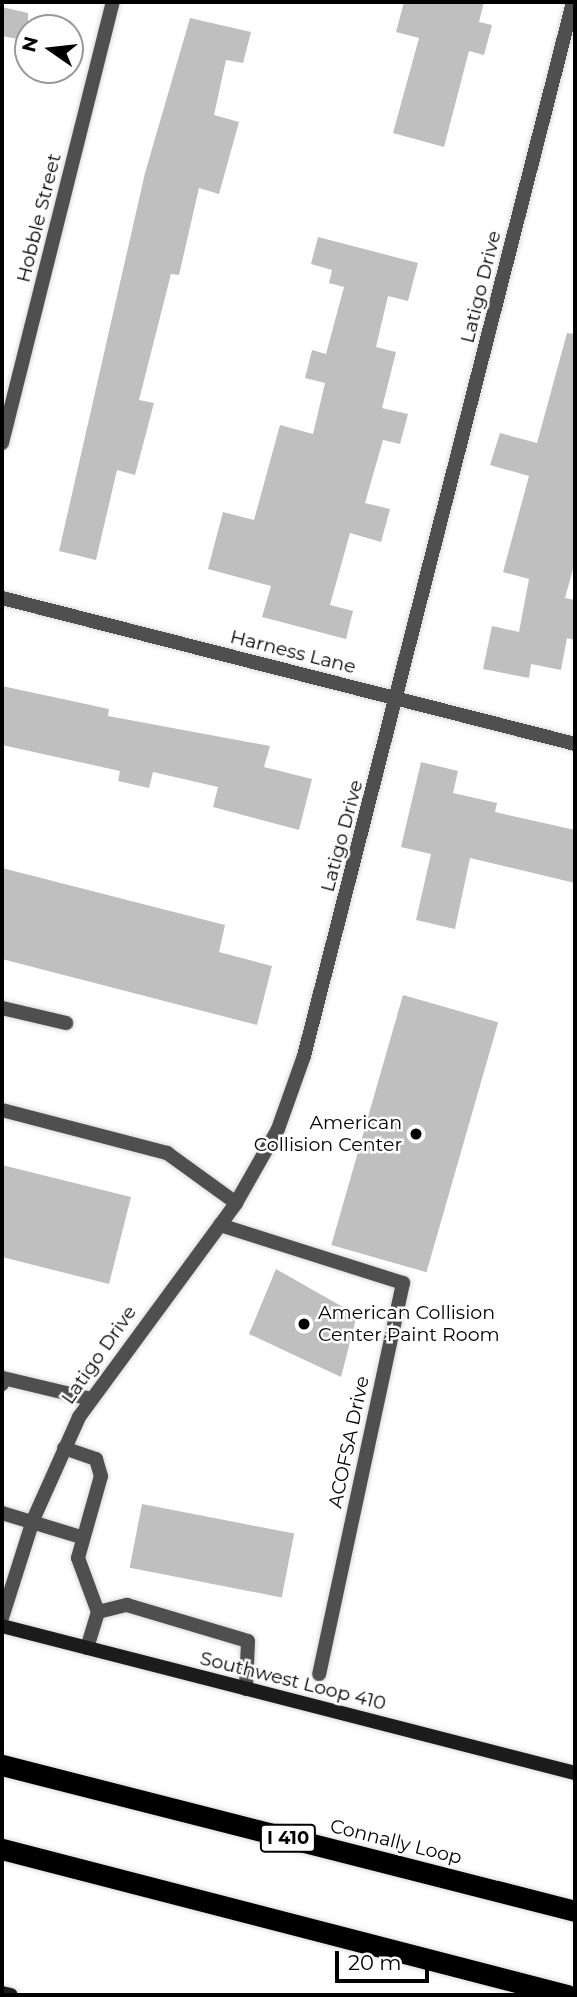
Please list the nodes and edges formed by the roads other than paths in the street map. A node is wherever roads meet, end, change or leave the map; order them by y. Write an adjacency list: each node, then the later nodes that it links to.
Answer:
1 (113, 2): 3 (street, Hobble Street)
2 (573, 2): 5 (street, Latigo Drive)
3 (2, 443)
4 (2, 598): 5 (street, Harness Lane)
5 (397, 698): 6 (street, Harness Lane); 10 (street, Latigo Drive)
6 (575, 744)
7 (2, 1008): 8 (street)
8 (66, 1023)
9 (2, 1110): 10 (street)
10 (236, 1203): 11 (street, Latigo Drive)
11 (220, 1225): 13 (street, Latigo Drive); 22 (street, ACOFSA Drive)
12 (2, 1384): 13 (street)
13 (90, 1399): 14 (street, Latigo Drive)
14 (64, 1448): 16 (street, Latigo Drive); 17 (street)
15 (2, 1513): 16 (street)
16 (33, 1520): 17 (street); 19 (street, Latigo Drive)
17 (81, 1537): 18 (street)
18 (98, 1612): 21 (street); 23 (street)
19 (2, 1618)
20 (2, 1626): 21 (main road, Southwest Loop 410)
21 (87, 1648): 23 (main road, Southwest Loop 410)
22 (319, 1674)
23 (246, 1689): 25 (main road, Southwest Loop 410)
24 (2, 1765): 27 (highway, Connally Loop / I 410)
25 (575, 1773)
26 (2, 1849): 30 (highway)
27 (575, 1911)
28 (2, 1993): 29 (main road)
29 (11, 1995)
30 (567, 1995)

